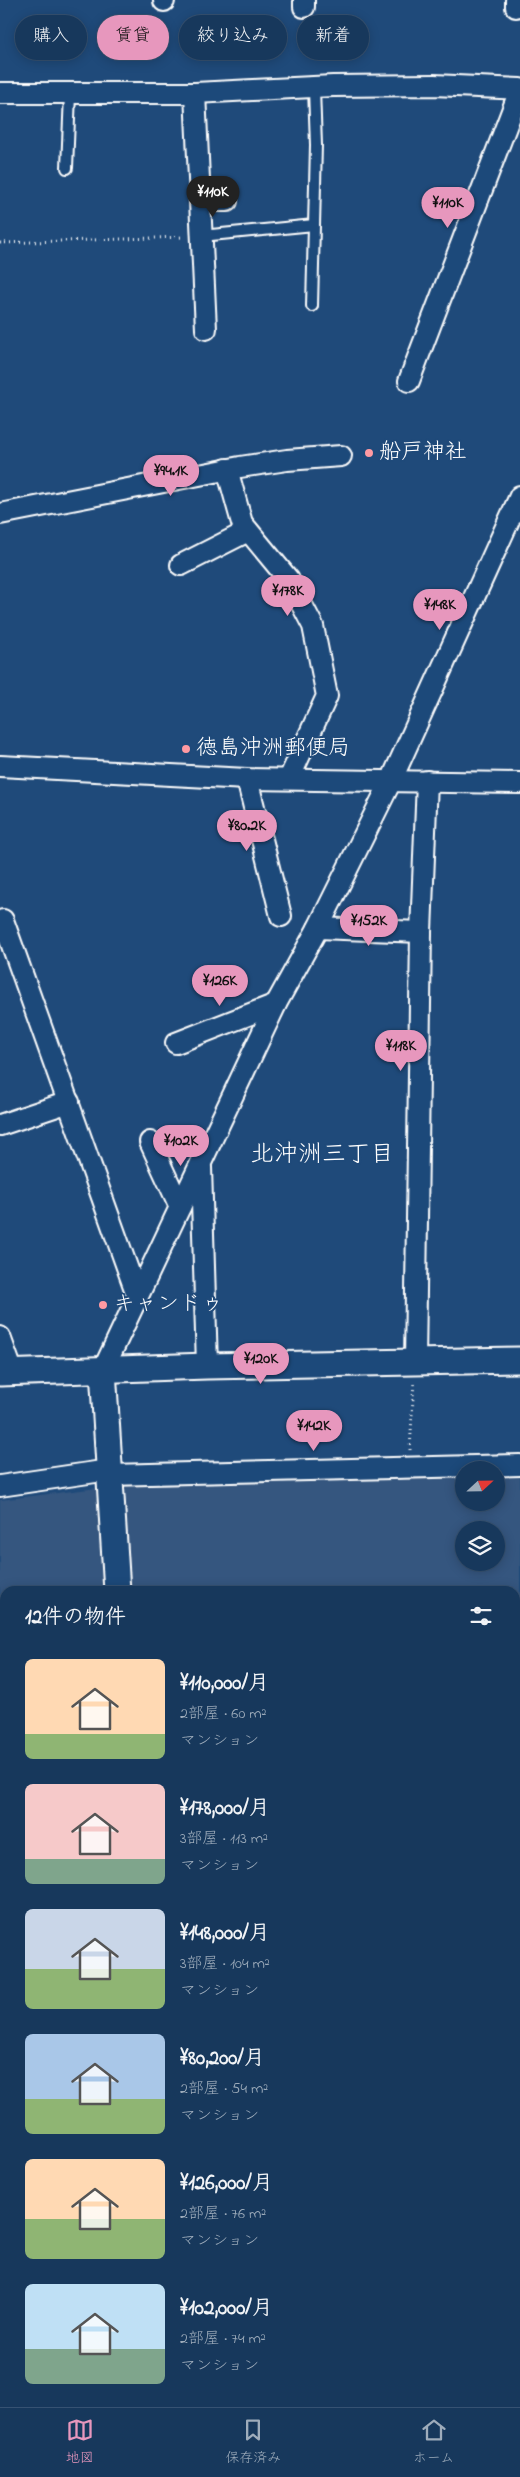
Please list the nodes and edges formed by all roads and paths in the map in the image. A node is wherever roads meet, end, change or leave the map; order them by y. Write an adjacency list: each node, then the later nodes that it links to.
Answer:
1 (314, 89): 2 (street); 3 (street); 9 (lane)
2 (520, 89): 14 (street)
3 (195, 93): 5 (street); 7 (street)
4 (0, 94): 5 (street)
5 (70, 94): 6 (lane)
6 (67, 168)
7 (200, 201): 8 (street); 10 (street)
8 (227, 201)
9 (314, 225): 10 (lane); 12 (lane)
10 (201, 236): 11 (path); 13 (street)
11 (0, 243)
12 (312, 306)
13 (206, 329)
14 (409, 381)
15 (341, 456): 16 (street)
16 (227, 469): 18 (street); 19 (street)
17 (520, 496): 24 (street)
18 (1, 510)
19 (248, 531): 20 (street); 23 (street)
20 (182, 565)
21 (0, 766): 22 (street)
22 (247, 779): 23 (street); 27 (street)
23 (289, 780): 24 (street)
24 (391, 780): 25 (street); 29 (street)
25 (427, 781): 26 (street); 30 (street)
26 (520, 783)
27 (281, 916)
28 (3, 920): 33 (street)
29 (318, 928): 30 (street); 31 (street)
30 (421, 932): 41 (street)
31 (276, 1004): 32 (street); 36 (street)
32 (176, 1043)
33 (69, 1102): 34 (street); 38 (street)
34 (0, 1125)
35 (150, 1142): 37 (street)
36 (201, 1165): 37 (street); 42 (street)
37 (180, 1207): 38 (street)
38 (138, 1295): 43 (street)
39 (0, 1337): 44 (street)
40 (520, 1360): 41 (street)
41 (415, 1363): 42 (street); 46 (path)
42 (206, 1366): 43 (street)
43 (103, 1370): 44 (street); 47 (street)
44 (6, 1373)
45 (520, 1465): 46 (street)
46 (409, 1468): 47 (street)
47 (109, 1473): 48 (street); 49 (street)
48 (0, 1486)
49 (117, 1586)

